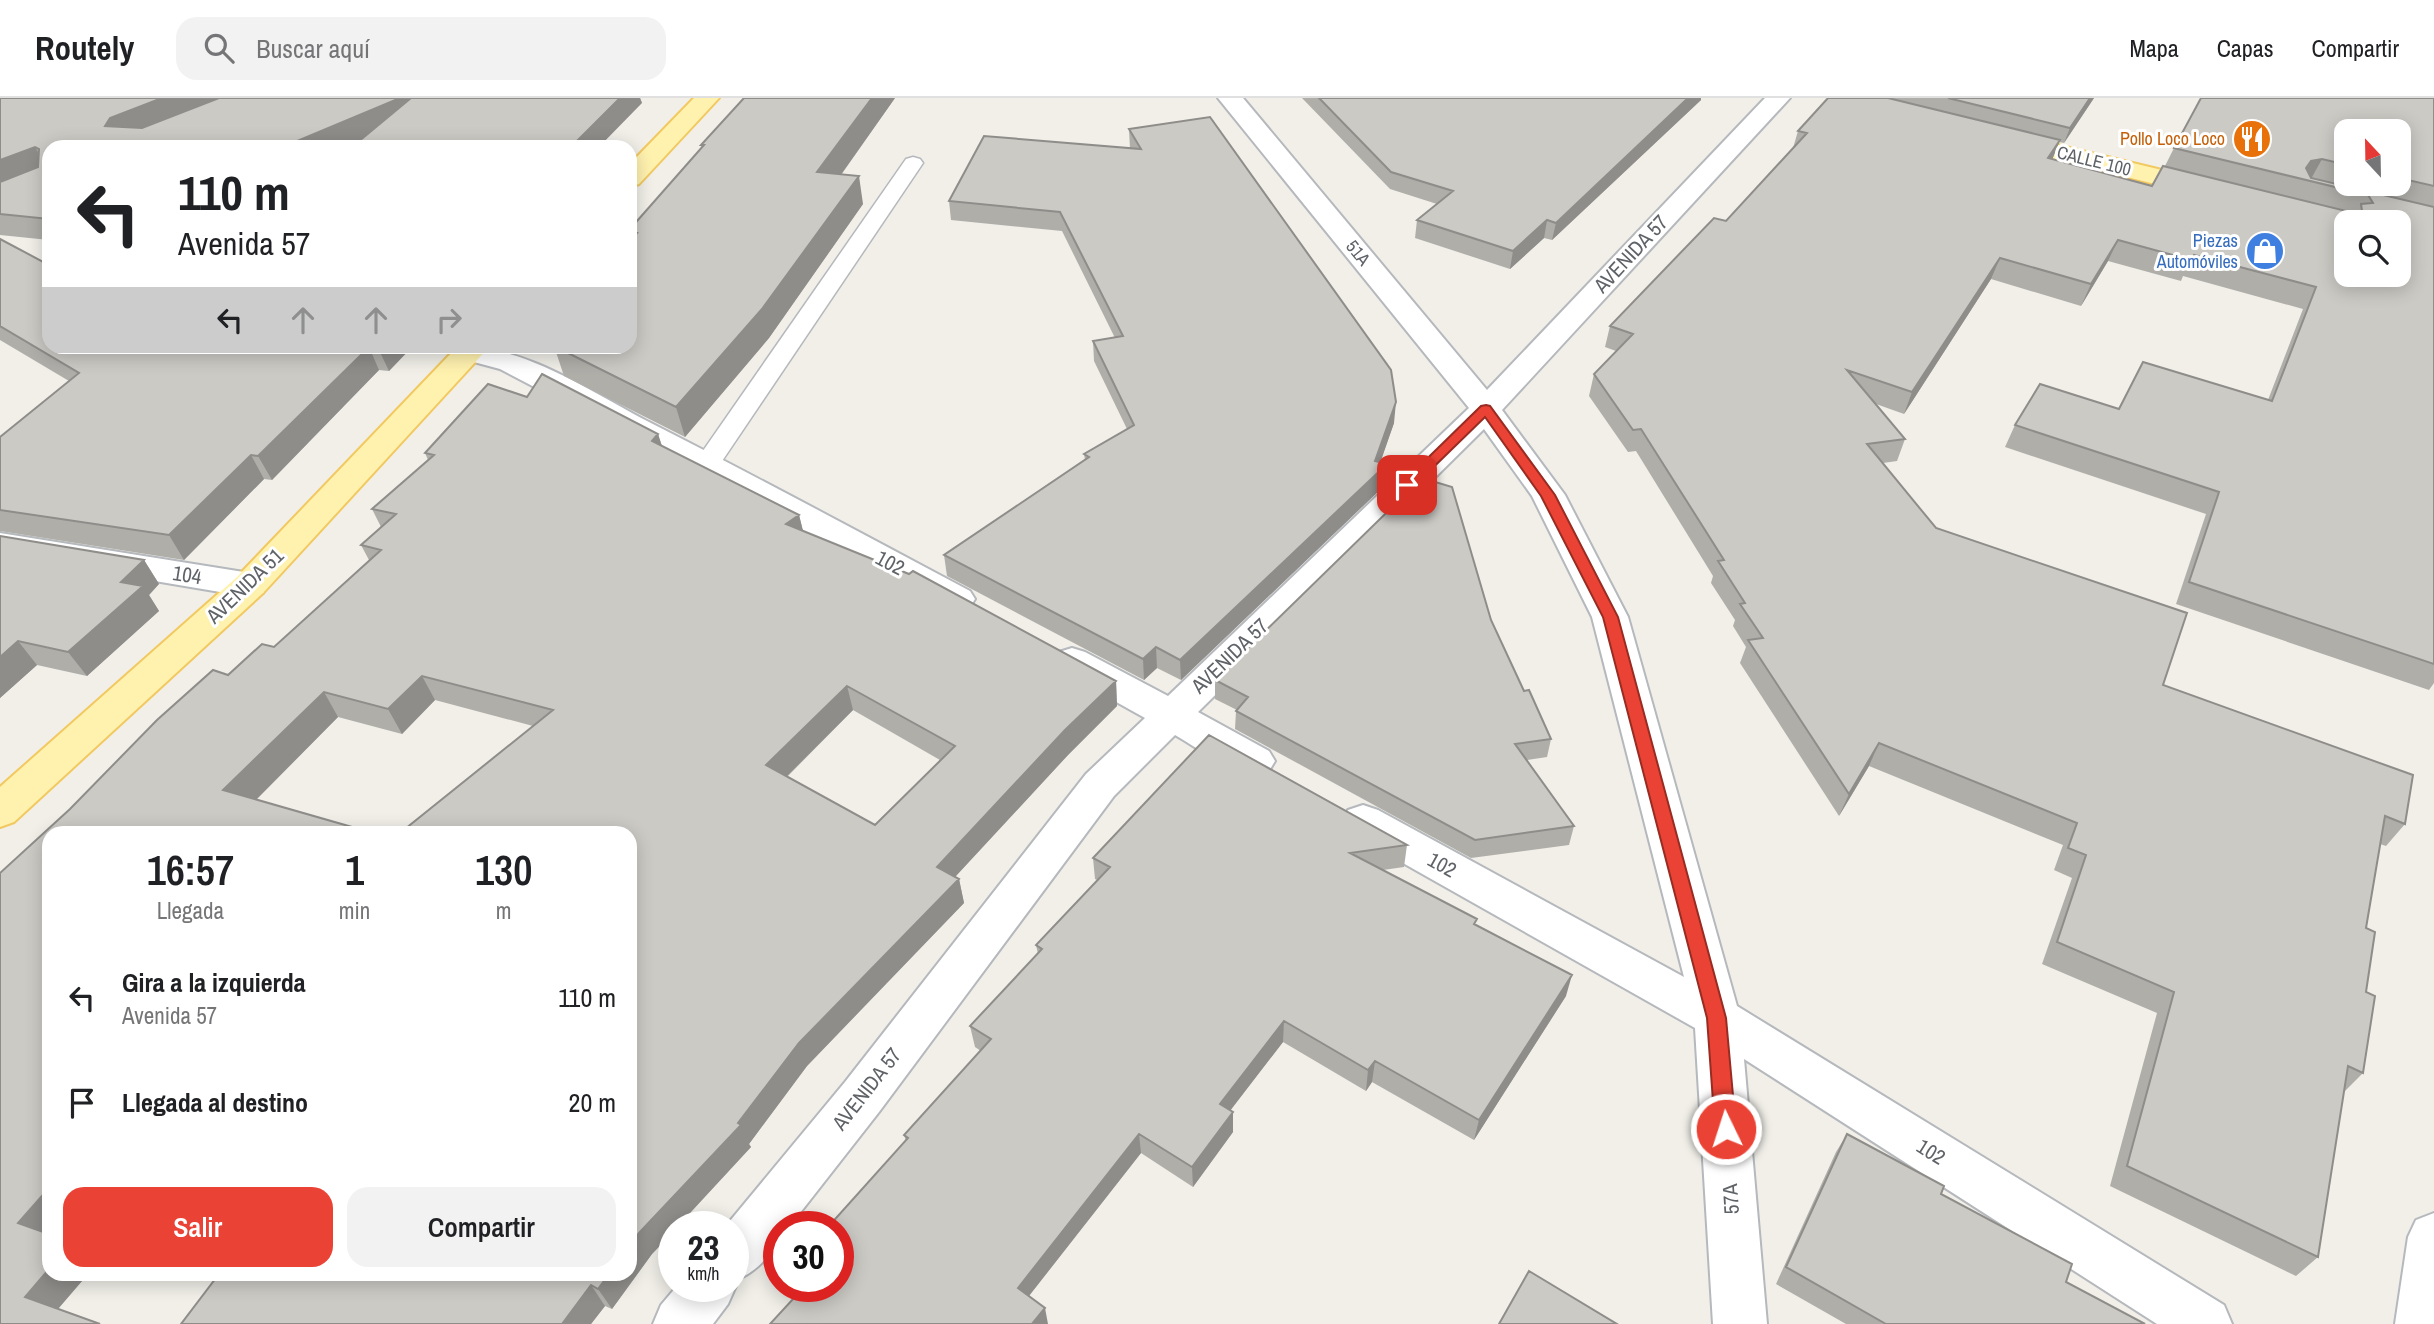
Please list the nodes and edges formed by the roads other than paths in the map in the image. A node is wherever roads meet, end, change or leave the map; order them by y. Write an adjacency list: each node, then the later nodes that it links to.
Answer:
1 (707, 98): 8 (main road)
2 (1230, 98): 12 (street, 51A)
3 (1778, 98): 12 (street, AVENIDA 57)
4 (2002, 114): 7 (main road, CALLE 100)
5 (1975, 131): 9 (main road, CALLE 100)
6 (913, 163): 13 (lane)
7 (2218, 167)
8 (637, 172)
9 (2227, 194)
10 (467, 354): 15 (main road, AVENIDA 51)
11 (486, 354): 13 (street, 102)
12 (1486, 409): 18 (street, AVENIDA 57); 22 (street, 57A)
13 (707, 464): 16 (street, 102)
14 (0, 544): 15 (street, 104)
15 (250, 585): 21 (main road, AVENIDA 51)
16 (988, 615)
17 (1036, 641): 18 (street)
18 (1170, 714): 19 (street); 23 (street, AVENIDA 57)
19 (1292, 781)
20 (1328, 802): 22 (street, 102)
21 (0, 811)
22 (1717, 1018): 27 (street, 57A); 28 (street, 102)
23 (749, 1237)
24 (2434, 1237): 29 (street)
25 (697, 1302): 26 (street)
26 (680, 1324)
27 (1740, 1324)
28 (2205, 1324)
29 (2422, 1324)

